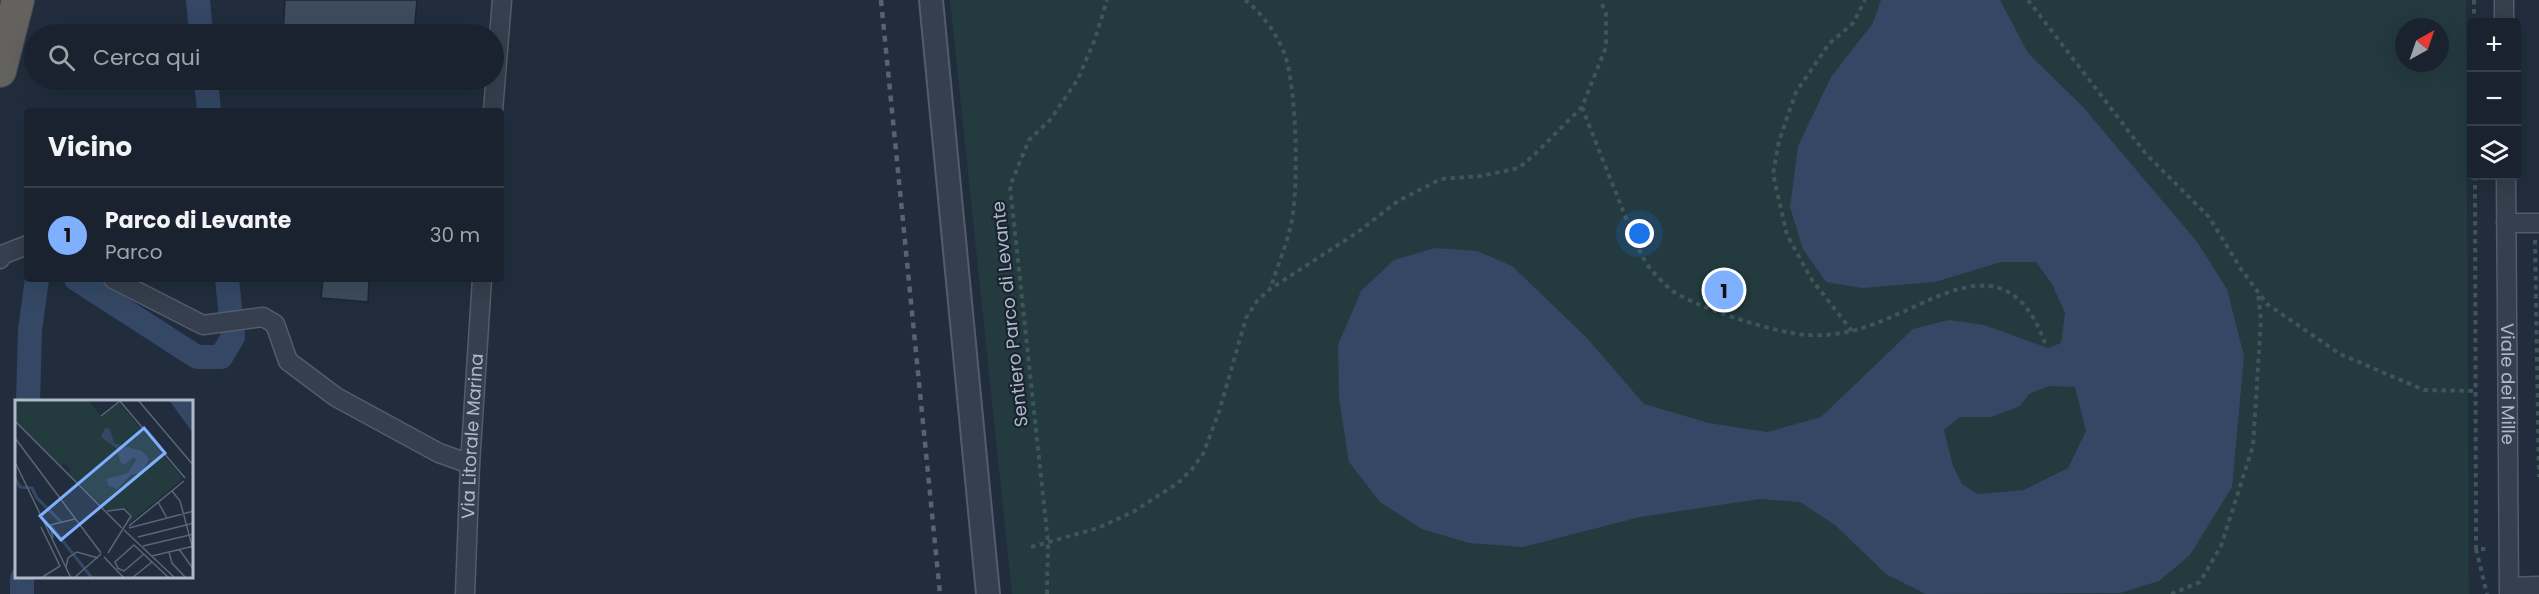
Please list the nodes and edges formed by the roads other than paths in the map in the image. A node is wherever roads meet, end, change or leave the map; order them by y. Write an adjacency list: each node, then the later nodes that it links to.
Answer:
1 (18, 0): 7 (highway)
2 (502, 0): 6 (street)
3 (931, 0): 21 (street)
4 (2504, 0): 5 (street)
5 (2505, 18)
6 (500, 24)
7 (0, 71)
8 (495, 90): 9 (street)
9 (493, 108)
10 (2506, 180): 11 (street, Viale dei Mille)
11 (2506, 223): 12 (street); 19 (street, Viale dei Mille)
12 (2537, 223)
13 (24, 246): 14 (street)
14 (0, 259)
15 (119, 282): 17 (street)
16 (482, 282): 17 (street, Via Litorale Marina)
17 (470, 464): 20 (street, Via Litorale Marina)
18 (2539, 586): 19 (street)
19 (2509, 591)
20 (465, 594)
21 (988, 594)

